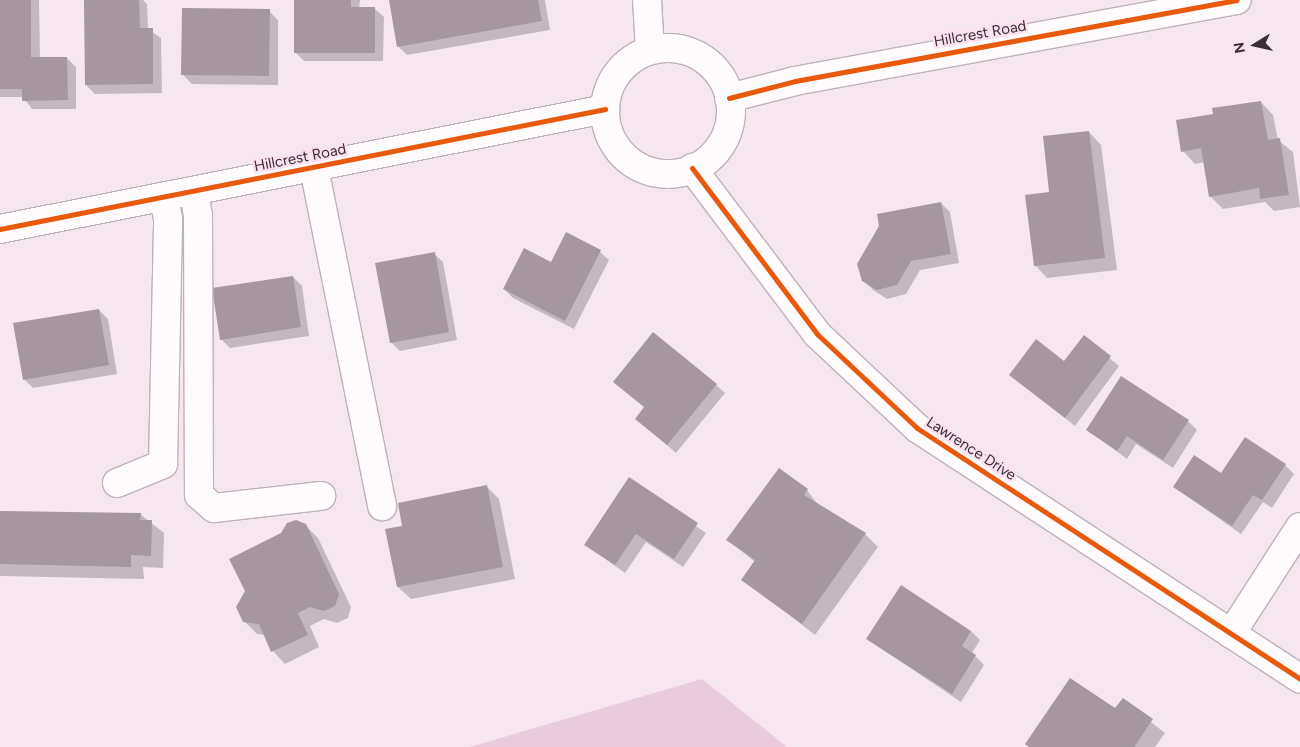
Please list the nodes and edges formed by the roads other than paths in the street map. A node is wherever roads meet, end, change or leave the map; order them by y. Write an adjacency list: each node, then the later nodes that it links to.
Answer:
1 (647, 0): 3 (street)
2 (1237, 0): 4 (street, Hillcrest Road)
3 (650, 50): 4 (street); 5 (street)
4 (729, 98): 7 (street)
5 (605, 109): 6 (street, Hillcrest Road); 7 (street)
6 (314, 168): 8 (street, Hillcrest Road); 13 (street)
7 (692, 168): 15 (street, Lawrence Drive)
8 (194, 191): 9 (street, Hillcrest Road); 12 (street)
9 (164, 197): 10 (street, Hillcrest Road); 11 (street)
10 (0, 229)
11 (117, 483)
12 (321, 496)
13 (382, 506)
14 (1300, 527): 15 (street)
15 (1230, 634): 16 (street, Lawrence Drive)
16 (1300, 679)

